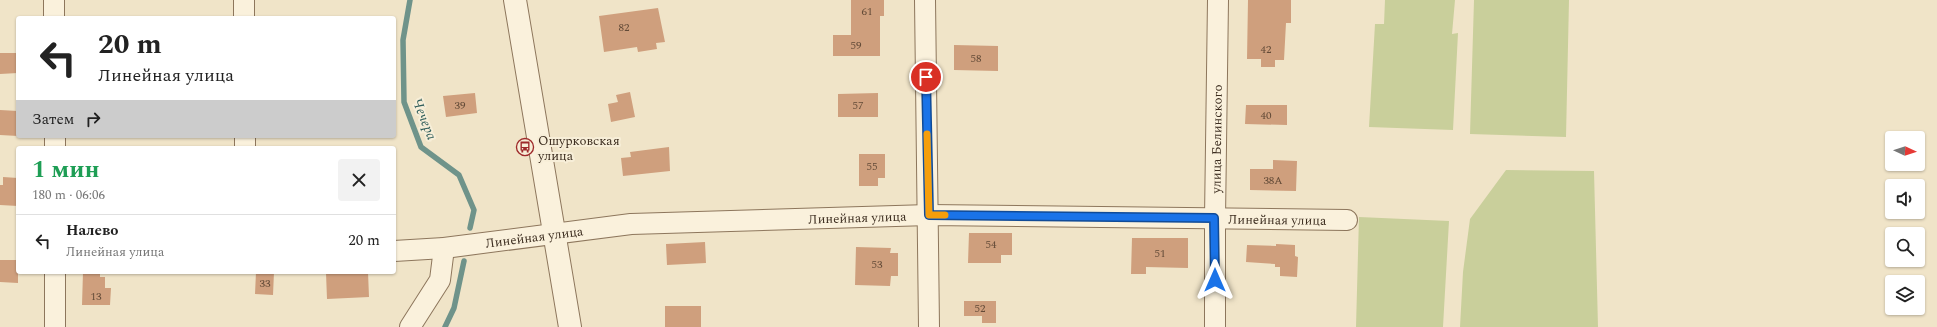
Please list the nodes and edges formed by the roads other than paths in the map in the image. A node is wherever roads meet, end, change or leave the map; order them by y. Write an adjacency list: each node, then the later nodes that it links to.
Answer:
1 (54, 0): 6 (street)
2 (244, 0): 7 (street)
3 (515, 0): 11 (street)
4 (924, 0): 8 (street)
5 (1218, 0): 9 (street, улица Белинского)
6 (54, 16)
7 (244, 16)
8 (929, 215): 9 (street, Линейная улица); 11 (street, Линейная улица); 18 (street)
9 (1214, 218): 10 (street, Линейная улица); 19 (street, улица Белинского)
10 (1346, 220)
11 (554, 233): 12 (street, Линейная улица); 17 (street)
12 (444, 248): 13 (street, Линейная улица); 16 (street)
13 (396, 251)
14 (55, 274): 15 (street)
15 (56, 327)
16 (410, 327)
17 (570, 327)
18 (929, 327)
19 (1215, 327)

